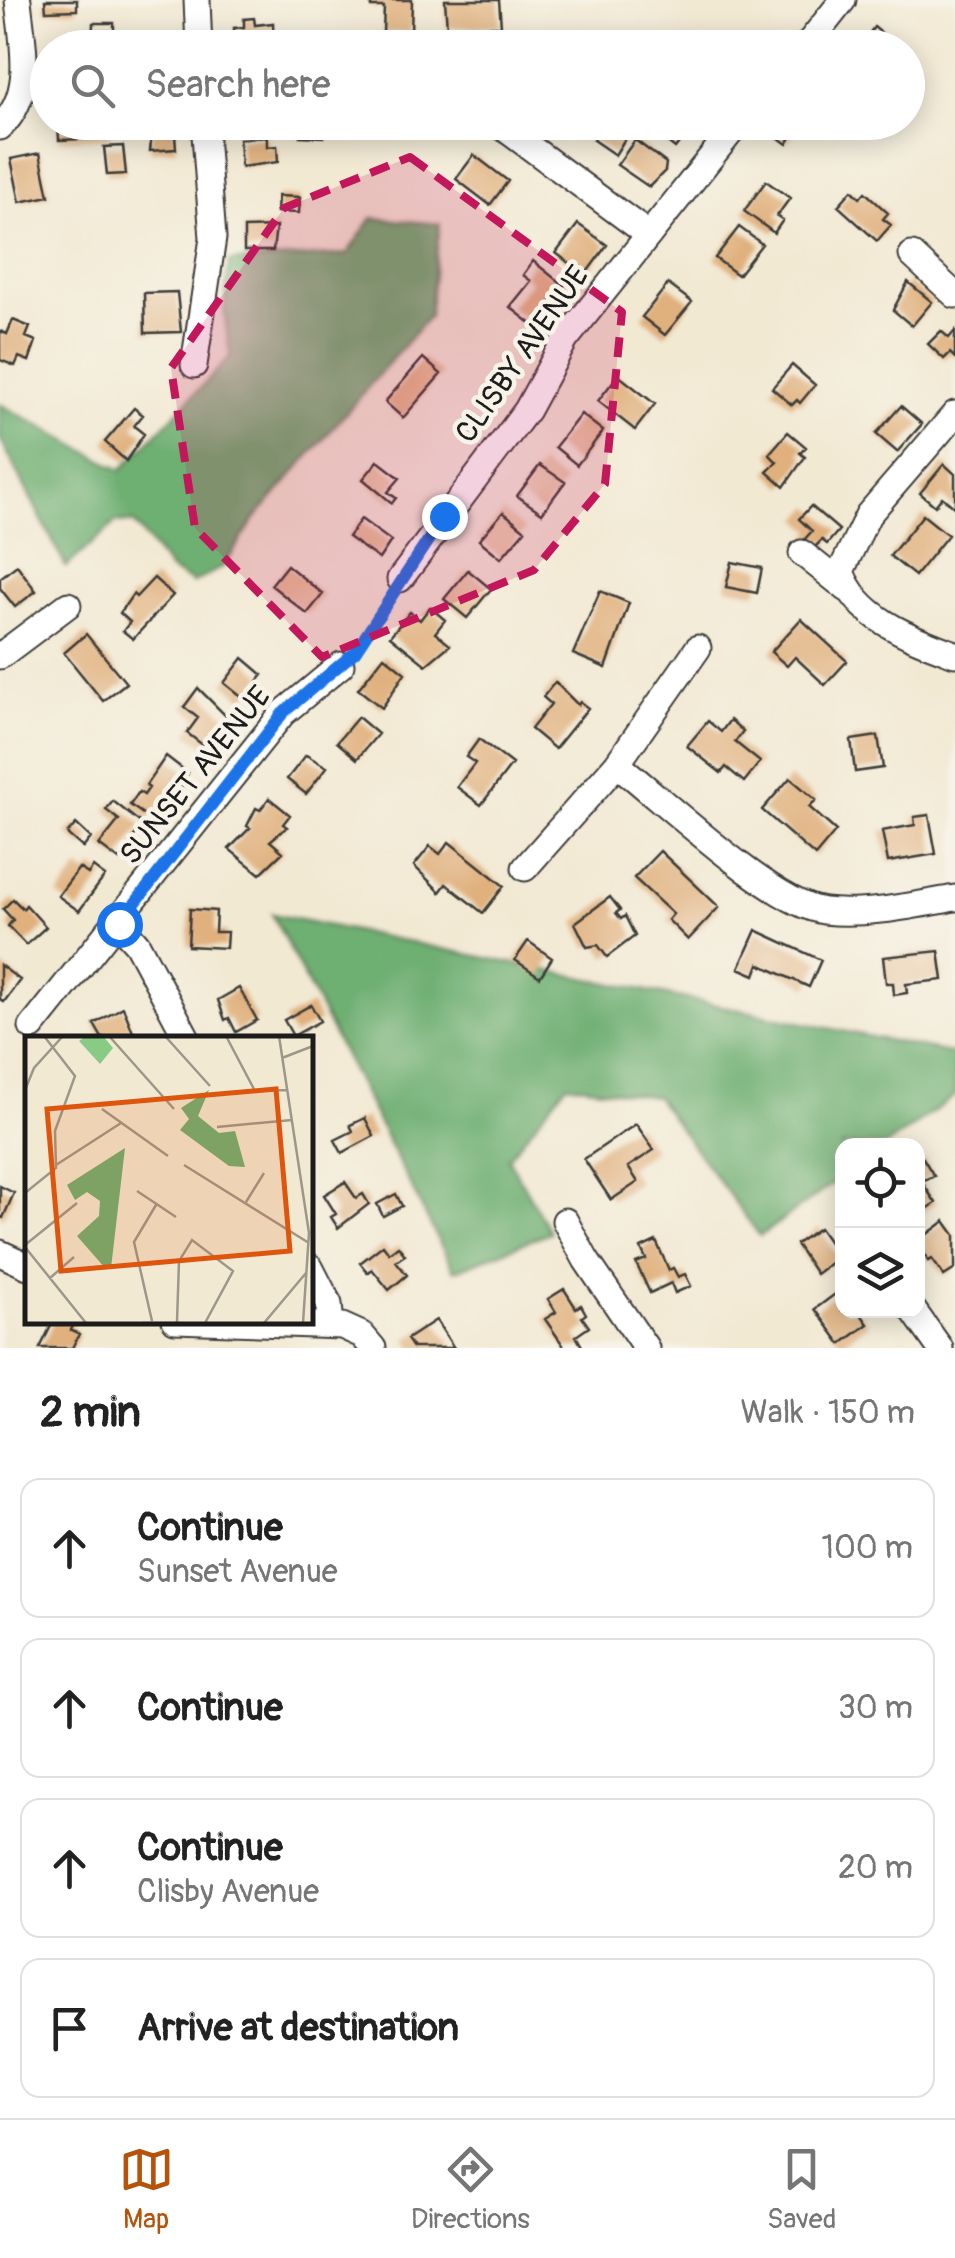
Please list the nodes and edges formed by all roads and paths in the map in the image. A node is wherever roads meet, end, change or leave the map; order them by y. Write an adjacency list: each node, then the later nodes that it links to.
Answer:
1 (18, 0): 6 (street)
2 (197, 0): 4 (street)
3 (843, 0): 5 (street)
4 (198, 30)
5 (819, 30)
6 (0, 127)
7 (205, 140): 13 (street)
8 (520, 140): 10 (street)
9 (725, 140): 10 (street, CLISBY AVENUE)
10 (649, 235): 16 (street, CLISBY AVENUE)
11 (912, 255): 12 (street)
12 (955, 295)
13 (194, 365)
14 (955, 414): 17 (street)
15 (802, 553): 17 (street)
16 (400, 579): 22 (path)
17 (846, 589): 20 (street)
18 (68, 605): 21 (street)
19 (698, 648): 23 (street)
20 (955, 654)
21 (0, 656)
22 (342, 665): 26 (street, SUNSET AVENUE)
23 (617, 764): 24 (street); 25 (street)
24 (525, 868)
25 (955, 898)
26 (119, 924): 27 (street, SUNSET AVENUE); 28 (street)
27 (32, 1028)
28 (186, 1036)
29 (565, 1221): 37 (street)
30 (0, 1253): 31 (street)
31 (25, 1265)
32 (312, 1272): 35 (street)
33 (919, 1318): 38 (street)
34 (269, 1323): 35 (street)
35 (332, 1325): 36 (street)
36 (373, 1348)
37 (646, 1348)
38 (940, 1348)

